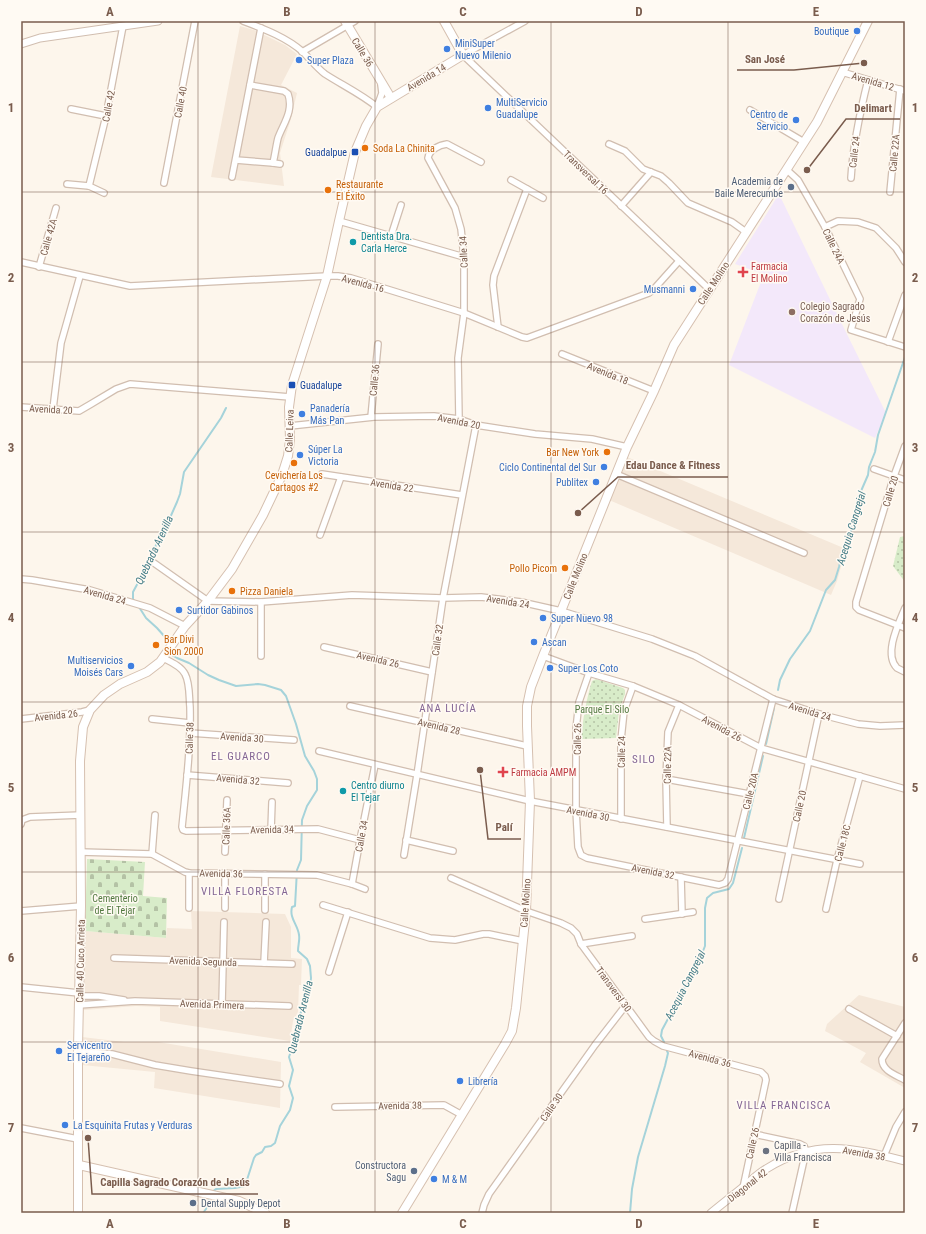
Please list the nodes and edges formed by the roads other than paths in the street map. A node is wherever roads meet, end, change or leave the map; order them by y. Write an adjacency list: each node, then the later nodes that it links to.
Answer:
1 (158, 21): 9 (street)
2 (196, 21): 33 (street, Calle 40)
3 (243, 21): 10 (street)
4 (355, 21): 8 (street)
5 (444, 21): 13 (main road)
6 (525, 21): 13 (street, Avenida 14)
7 (868, 21): 14 (main road, Calle Molino)
8 (346, 23): 12 (street); 16 (main road, Calle 36)
9 (123, 26): 11 (street); 23 (street, Calle 42)
10 (261, 28): 12 (street); 17 (street)
11 (21, 44)
12 (302, 52): 20 (street)
13 (463, 55): 19 (main road, Avenida 14); 41 (street, Transversal 16)
14 (842, 72): 15 (street, Avenida 12); 24 (main road, Calle Molino)
15 (868, 80): 18 (street, Avenida 12); 31 (street, Calle 24)
16 (381, 82): 19 (main road, Calle 36); 20 (street)
17 (250, 85): 26 (street); 26 (street)
18 (902, 90): 37 (street, Calle 22A)
19 (391, 98): 20 (main road, Calle Leiva)
20 (378, 107): 43 (main road, Calle Leiva)
21 (71, 109): 23 (street)
22 (750, 110): 24 (street)
23 (106, 116): 35 (street, Calle 42)
24 (804, 142): 28 (main road, Calle Molino)
25 (609, 144): 29 (street)
26 (236, 160): 30 (street)
27 (481, 162): 47 (street, Calle 34)
28 (787, 170): 44 (street, Calle 24A); 45 (main road, Calle Molino)
29 (651, 172): 41 (street); 45 (street)
30 (232, 177)
31 (852, 178)
32 (511, 180): 36 (street)
33 (164, 183)
34 (67, 184): 35 (street)
35 (89, 186): 38 (street)
36 (527, 189): 39 (street); 57 (street)
37 (890, 192)
38 (104, 193)
39 (543, 198)
40 (401, 205): 46 (street)
41 (621, 206): 48 (street, Transversal 16)
42 (56, 208): 51 (street, Calle 42A)
43 (339, 221): 46 (street); 53 (main road, Calle Leiva)
44 (825, 227): 50 (street); 58 (street, Calle 24A)
45 (746, 232): 54 (main road, Calle Molino)
46 (391, 236): 47 (street)
47 (464, 258): 56 (street, Calle 34)
48 (678, 261): 54 (street, Transversal 16); 57 (street, Avenida 16)
49 (21, 262): 51 (street, Avenida 16)
50 (905, 262)
51 (39, 266): 52 (street, Avenida 16)
52 (80, 276): 53 (street, Avenida 16); 65 (street)
53 (327, 276): 56 (street, Avenida 16); 63 (main road, Calle Leiva)
54 (709, 289): 62 (main road, Calle Molino)
55 (905, 295): 58 (street)
56 (464, 313): 57 (street, Avenida 16); 67 (street, Calle 34)
57 (498, 327)
58 (888, 342): 60 (street)
59 (378, 344): 66 (street, Calle 36)
60 (905, 347)
61 (562, 354): 62 (street, Avenida 18)
62 (654, 391): 71 (main road, Calle Molino)
63 (290, 397): 65 (street, Avenida 20); 69 (main road, Calle Leiva)
64 (21, 407): 65 (street, Avenida 20)
65 (53, 410)
66 (371, 417): 67 (street, Avenida 20); 69 (street, Avenida 20)
67 (459, 419): 68 (street, Avenida 20)
68 (476, 425): 71 (street, Avenida 20); 78 (street, Calle 32)
69 (290, 426): 84 (main road, Calle Leiva)
70 (905, 446): 75 (street, Calle 20)
71 (627, 447): 74 (main road, Calle Molino)
72 (874, 469): 75 (street)
73 (322, 474): 76 (street, Avenida 22)
74 (616, 474): 80 (street); 87 (main road, Calle Molino)
75 (894, 476): 77 (street); 88 (street, Calle 20)
76 (341, 477): 78 (street, Avenida 22); 79 (street)
77 (905, 480)
78 (462, 496): 83 (street, Calle 32)
79 (320, 536)
80 (804, 553)
81 (154, 563): 84 (street)
82 (21, 579): 89 (street, Avenida 24)
83 (443, 598): 85 (street, Avenida 24); 87 (street, Avenida 24); 95 (street, Calle 32)
84 (208, 601): 85 (street, Avenida 24); 89 (main road, Calle Leiva)
85 (261, 602): 92 (street)
86 (905, 608): 88 (street)
87 (561, 611): 93 (main road, Calle Molino); 99 (street, Avenida 24)
88 (898, 625): 90 (street); 96 (street)
89 (185, 626): 94 (main road, Calle Leiva)
90 (905, 628)
91 (324, 647): 95 (street, Avenida 26)
92 (260, 656)
93 (543, 656): 97 (street, Avenida 26); 111 (main road, Calle Molino)
94 (163, 658): 102 (main road, Calle Leiva); 106 (street, Calle 38)
95 (432, 672): 107 (street, Calle 32)
96 (905, 672)
97 (589, 673): 98 (street, Avenida 26); 126 (street, Calle 26)
98 (633, 686): 100 (street, Avenida 26); 129 (street, Calle 24)
99 (773, 699): 103 (street, Avenida 24); 112 (street, Calle 20A)
100 (679, 705): 112 (street, Avenida 26); 119 (street, Calle 22A)
101 (350, 706): 107 (street, Avenida 28)
102 (90, 710): 104 (street, Avenida 26); 127 (main road, Calle 40 Cuco Arrieta)
103 (819, 714): 108 (street, Avenida 24); 114 (street, Calle 20)
104 (21, 719)
105 (152, 719): 106 (street)
106 (190, 723): 109 (street, Calle 38)
107 (425, 723): 111 (street, Avenida 28); 117 (street, Calle 32)
108 (905, 725)
109 (190, 733): 110 (street, Avenida 30); 116 (street, Calle 38)
110 (294, 740)
111 (527, 746): 124 (main road, Calle Molino)
112 (761, 748): 114 (street, Avenida 26); 122 (street, Calle 20A)
113 (318, 751): 115 (street, Avenida 30)
114 (809, 762): 118 (street, Avenida 26); 139 (street, Calle 20)
115 (375, 765): 117 (street, Avenida 30); 135 (street, Calle 34)
116 (188, 775): 120 (street, Avenida 32); 132 (street, Calle 38)
117 (417, 775): 124 (street, Avenida 30); 136 (street, Calle 32)
118 (860, 776): 121 (street, Avenida 26); 145 (street, Calle 18C)
119 (666, 778): 122 (street); 131 (street, Calle 22A)
120 (288, 783)
121 (905, 789)
122 (749, 794): 137 (street, Calle 20A)
123 (227, 800): 133 (street, Calle 36A)
124 (530, 801): 126 (street, Avenida 30); 163 (main road, Calle Molino)
125 (272, 802): 134 (street)
126 (576, 810): 129 (street, Avenida 30); 144 (street, Calle 26)
127 (81, 815): 130 (street); 140 (main road, Calle 40 Cuco Arrieta)
128 (155, 815): 142 (street)
129 (621, 819): 131 (street, Avenida 30)
130 (22, 822)
131 (667, 827): 137 (street, Avenida 30)
132 (183, 830): 133 (street, Avenida 34)
133 (225, 830): 134 (street, Avenida 34); 141 (street, Calle 36A)
134 (271, 830): 135 (street, Avenida 34)
135 (360, 840): 153 (street, Calle 34)
136 (406, 840): 138 (street); 143 (street, Calle 32)
137 (738, 841): 139 (street, Avenida 30); 152 (street, Calle 20A)
138 (453, 851)
139 (789, 851): 145 (street, Avenida 30); 155 (street, Calle 20)
140 (80, 852): 142 (street, Avenida 36); 157 (main road, Calle 40 Cuco Arrieta)
141 (224, 852)
142 (152, 854): 147 (street, Avenida 36)
143 (404, 855)
144 (581, 855): 150 (street, Avenida 32)
145 (837, 860): 146 (street, Avenida 30); 160 (street, Calle 18C)
146 (860, 864)
147 (189, 872): 148 (street, Avenida 36); 158 (street)
148 (225, 872): 149 (street, Avenida 36); 159 (street)
149 (265, 874): 153 (street, Avenida 36); 161 (street)
150 (681, 877): 152 (street, Avenida 32); 166 (street)
151 (451, 878): 163 (street)
152 (725, 883)
153 (352, 884): 154 (street, Avenida 36)
154 (365, 889)
155 (779, 898)
156 (323, 905): 164 (street)
157 (81, 906): 162 (street); 179 (main road, Calle 40 Cuco Arrieta)
158 (188, 908)
159 (225, 908)
160 (826, 909)
161 (265, 910)
162 (21, 911)
163 (526, 911): 171 (main road, Calle Molino); 172 (street, Transversl 30)
164 (348, 912): 171 (street); 177 (street)
165 (693, 912): 166 (street)
166 (682, 914): 167 (street)
167 (645, 919)
168 (224, 922): 174 (street)
169 (266, 922): 175 (street)
170 (632, 936): 172 (street)
171 (522, 941): 195 (main road, Calle Molino)
172 (581, 944): 183 (street, Transversl 30)
173 (114, 958): 174 (street, Avenida Segunda)
174 (223, 962): 175 (street, Avenida Segunda); 181 (street)
175 (264, 963): 176 (street, Avenida Segunda)
176 (292, 964)
177 (329, 972)
178 (21, 987): 179 (street, Avenida Primera)
179 (79, 995): 180 (street, Avenida Primera); 182 (main road, Calle 40 Cuco Arrieta)
180 (134, 1001): 181 (street, Avenida Primera); 182 (street, Avenida Primera)
181 (222, 1004): 184 (street, Avenida Primera)
182 (78, 1005): 189 (main road, Calle 40 Cuco Arrieta)
183 (626, 1005): 188 (street, Transversl 30); 207 (street, Calle 30)
184 (289, 1006)
185 (849, 1009): 187 (street)
186 (905, 1023): 187 (street)
187 (897, 1036): 191 (street)
188 (654, 1042): 190 (street, Avenida 36)
189 (78, 1051): 192 (street); 198 (main road, Calle 40 Cuco Arrieta)
190 (765, 1076): 197 (street, Calle 26)
191 (905, 1080)
192 (280, 1084)
193 (335, 1106): 195 (street, Avenida 38)
194 (905, 1112): 200 (street)
195 (462, 1115): 206 (main road, Calle Molino)
196 (21, 1128): 198 (street)
197 (754, 1134): 199 (street); 203 (street, Calle 26)
198 (78, 1139): 202 (main road, Calle 40 Cuco Arrieta)
199 (806, 1151): 200 (street, Avenida 38); 203 (street, Diagonal 42); 209 (street)
200 (884, 1156): 201 (street, Avenida 38)
201 (905, 1161)
202 (79, 1165): 204 (main road, Calle 40 Cuco Arrieta); 205 (main road)
203 (743, 1188): 208 (street, Diagonal 42)
204 (78, 1213)
205 (265, 1213)
206 (402, 1213)
207 (482, 1213)
208 (711, 1213)
209 (792, 1213)

